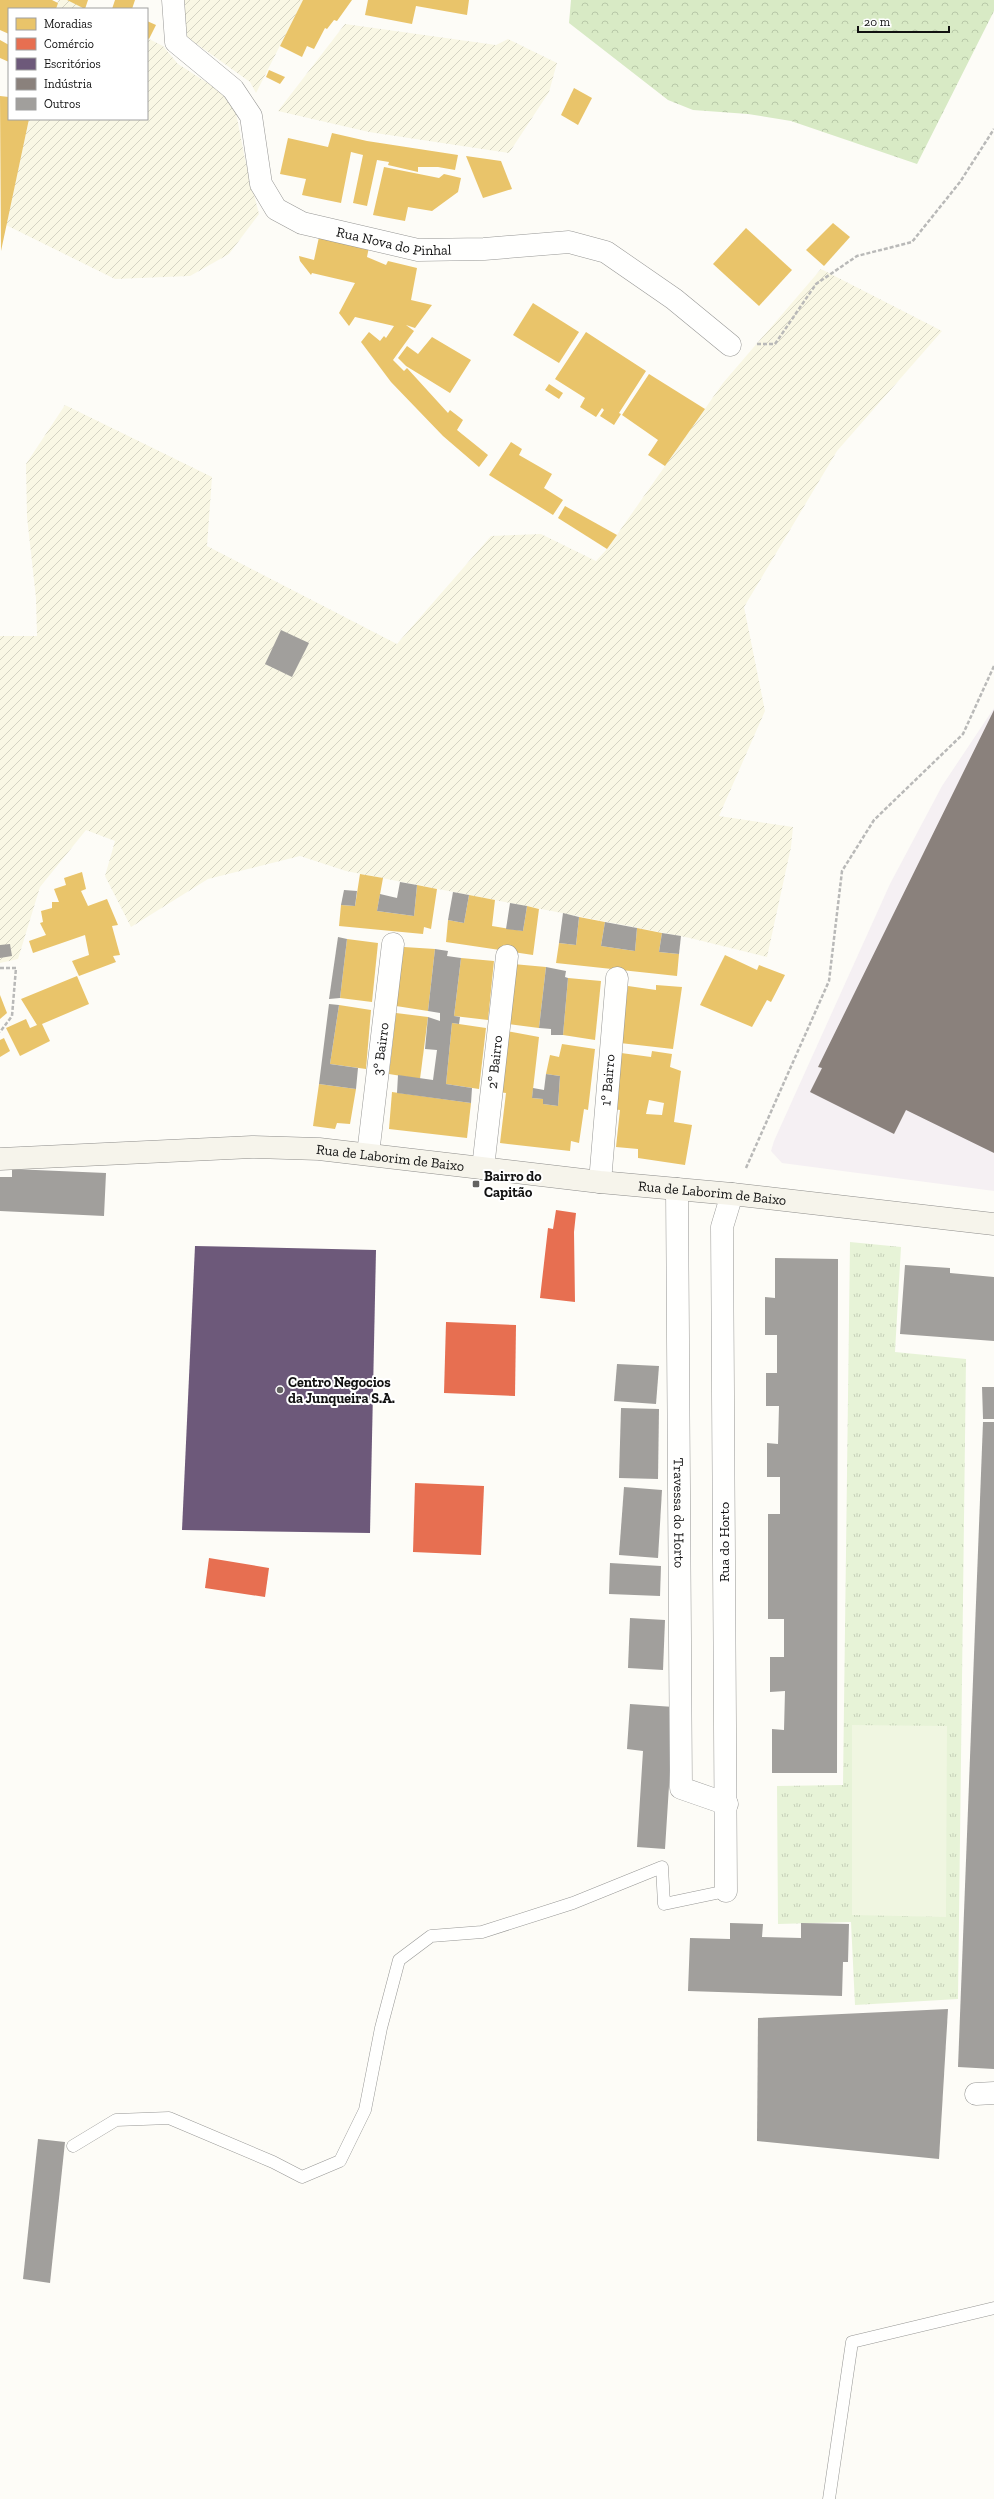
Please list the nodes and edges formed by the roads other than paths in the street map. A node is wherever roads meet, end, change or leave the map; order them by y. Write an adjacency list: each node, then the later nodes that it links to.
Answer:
1 (173, 0): 2 (street, Rua Nova do Pinhal)
2 (730, 345)
3 (393, 944): 6 (street, 3º Bairro)
4 (507, 956): 8 (street, 2º Bairro)
5 (617, 978): 9 (street, 1º Bairro)
6 (368, 1154): 7 (main road, Rua de Laborim de Baixo); 8 (main road, Rua de Laborim de Baixo)
7 (0, 1159)
8 (483, 1168): 9 (main road, Rua de Laborim de Baixo)
9 (600, 1182): 10 (main road, Rua de Laborim de Baixo)
10 (676, 1190): 11 (main road, Rua de Laborim de Baixo); 13 (street, Travessa do Horto)
11 (732, 1194): 12 (main road, Rua de Laborim de Baixo); 13 (street, Rua do Horto)
12 (994, 1224)
13 (727, 1804): 14 (street, Rua do Horto)
14 (726, 1891): 15 (lane)
15 (73, 2146)
16 (994, 2308): 17 (lane)
17 (829, 2499)

